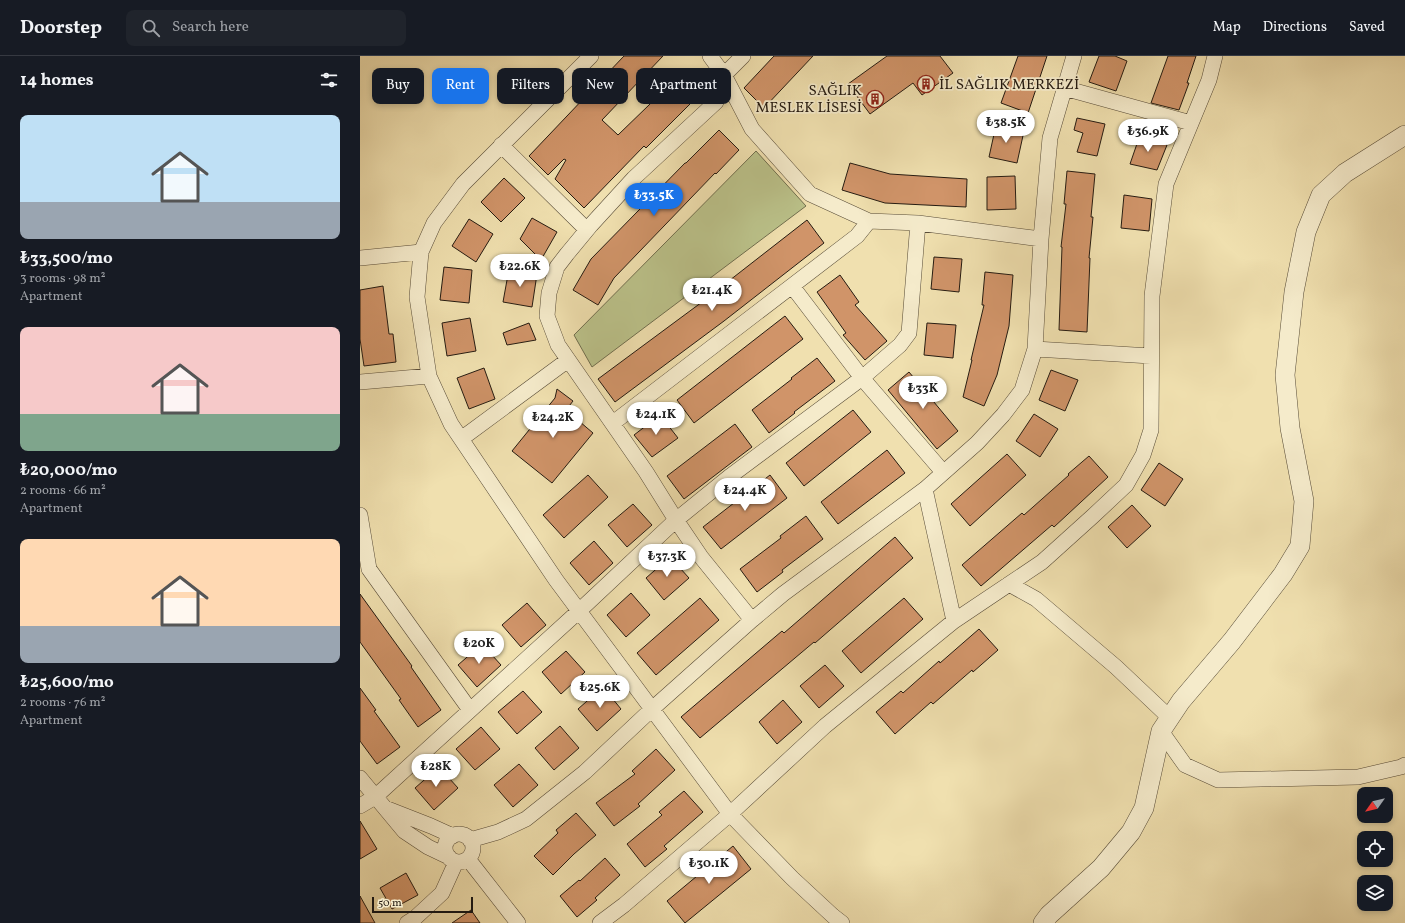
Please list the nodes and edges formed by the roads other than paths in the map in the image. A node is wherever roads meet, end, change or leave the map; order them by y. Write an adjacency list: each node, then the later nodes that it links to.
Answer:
1 (591, 56): 13 (street)
2 (710, 56): 6 (street)
3 (743, 56): 7 (street)
4 (1074, 56): 9 (street)
5 (1215, 56): 11 (street)
6 (719, 68)
7 (731, 68)
8 (731, 88): 14 (street)
9 (1064, 88): 11 (street); 17 (street)
10 (714, 104): 16 (street)
11 (1191, 123): 22 (street)
12 (1405, 135): 40 (street)
13 (501, 145): 16 (street); 18 (street)
14 (869, 221): 15 (street); 20 (street)
15 (918, 223): 17 (street); 25 (street)
16 (587, 230): 23 (street)
17 (1041, 239): 21 (street)
18 (421, 252): 19 (street); 24 (street)
19 (360, 258)
20 (792, 286): 25 (street); 27 (street)
21 (1035, 349): 22 (street); 29 (street)
22 (1152, 356): 34 (street)
23 (568, 360): 27 (street); 28 (street)
24 (429, 376): 26 (street); 28 (street)
25 (862, 378): 29 (street); 32 (street)
26 (360, 382)
27 (613, 422): 32 (street)
28 (461, 439): 35 (street)
29 (943, 472): 30 (street)
30 (924, 488): 36 (street); 37 (street)
31 (360, 515): 33 (street)
32 (676, 520): 35 (street); 36 (street)
33 (365, 570): 38 (street)
34 (1009, 584): 37 (street); 40 (street)
35 (579, 611): 38 (street); 39 (street)
36 (752, 620): 39 (street)
37 (954, 621): 45 (street)
38 (470, 710): 43 (street)
39 (652, 710): 45 (street); 47 (street)
40 (1166, 725): 41 (street); 53 (street)
41 (1405, 765)
42 (360, 778): 43 (street)
43 (380, 803): 44 (street); 46 (street); 48 (street)
44 (360, 806)
45 (730, 814): 51 (street); 52 (street)
46 (453, 836): 47 (street); 48 (street)
47 (470, 840): 48 (street)
48 (457, 859): 49 (street); 50 (street)
49 (407, 923)
50 (518, 923)
51 (600, 923)
52 (842, 923)
53 (1043, 923)

